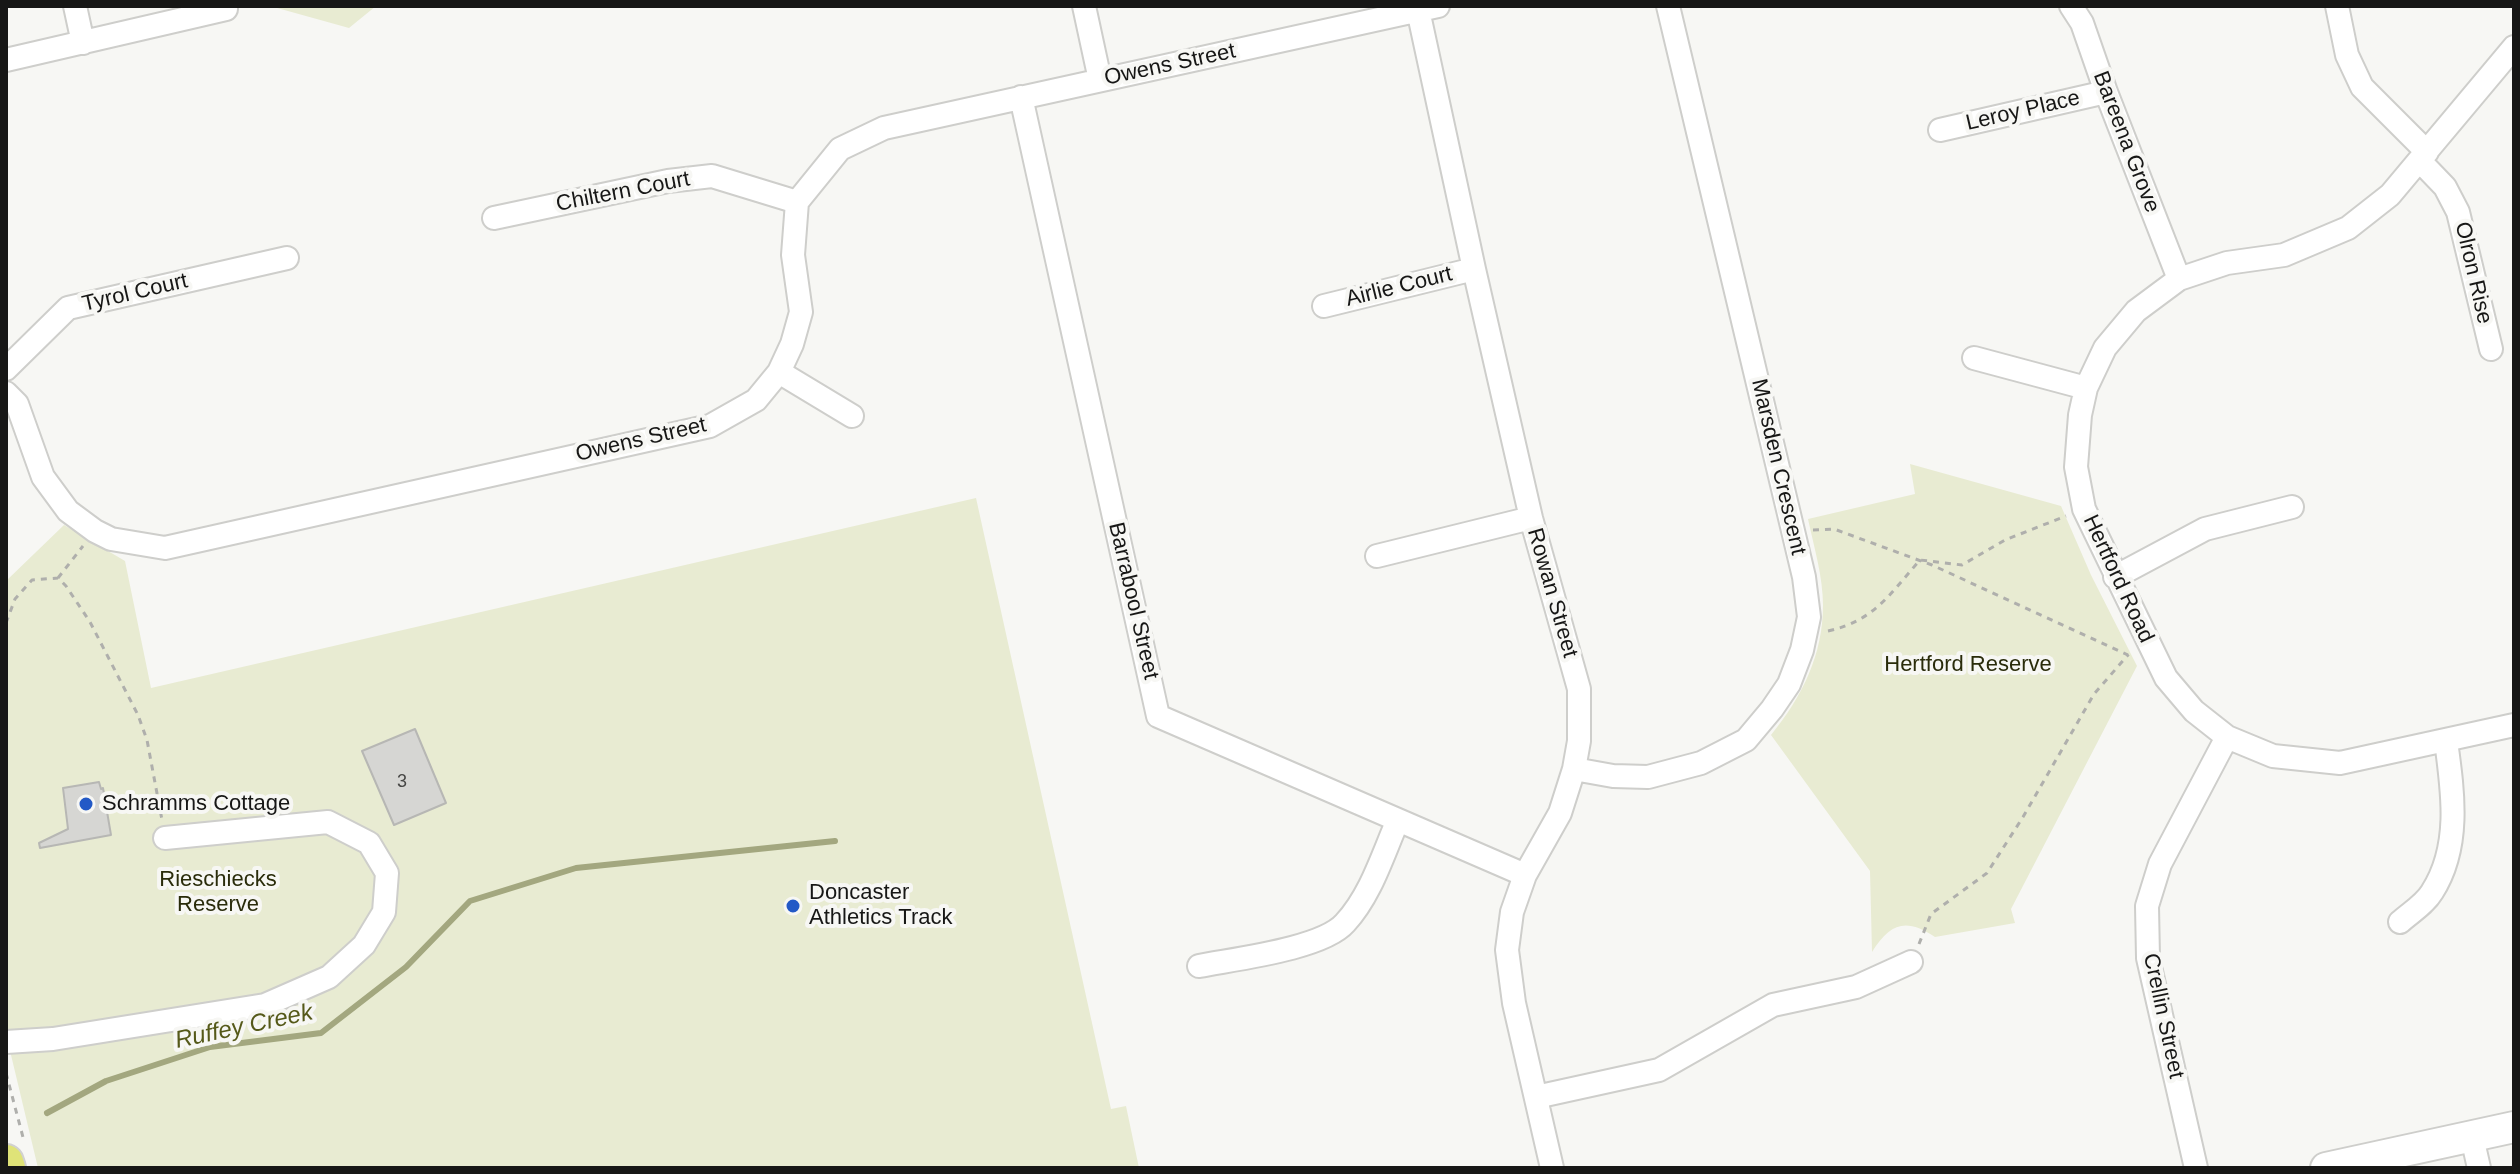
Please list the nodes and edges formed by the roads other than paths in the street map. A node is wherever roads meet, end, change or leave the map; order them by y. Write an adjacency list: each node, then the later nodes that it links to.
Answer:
1 (75, 6): 8 (street)
2 (1084, 6): 11 (street)
3 (1668, 6): 36 (street, Marsden Crescent)
4 (2071, 6): 12 (street, Bareena Grove)
5 (2337, 6): 15 (street, Olron Rise)
6 (1428, 8): 11 (street, Owens Street); 19 (street, Rowan Street)
7 (226, 9): 8 (street)
8 (83, 43): 10 (street)
9 (2514, 47): 15 (street, Hertford Road)
10 (6, 60)
11 (1100, 80): 13 (street, Owens Street)
12 (2106, 92): 14 (street, Leroy Place); 20 (street, Bareena Grove)
13 (1021, 97): 16 (street, Owens Street); 37 (street, Barrabool Street)
14 (1940, 130)
15 (2424, 156): 20 (street, Hertford Road); 22 (street, Olron Rise)
16 (797, 202): 17 (street, Chiltern Court); 25 (street, Owens Street)
17 (494, 218)
18 (287, 258): 24 (street, Tyrol Court)
19 (1474, 269): 21 (street, Airlie Court); 30 (street, Rowan Street)
20 (2179, 279): 26 (street, Hertford Road)
21 (1324, 306)
22 (2491, 349)
23 (1974, 358): 26 (street)
24 (6, 369)
25 (779, 372): 27 (street, Owens Street); 28 (street)
26 (2086, 388): 32 (street, Hertford Road)
27 (6, 393)
28 (852, 416)
29 (2292, 507): 32 (street)
30 (1531, 518): 31 (street); 36 (street, Rowan Street)
31 (1377, 556)
32 (2115, 577): 34 (street, Hertford Road)
33 (2514, 725): 35 (street, Hertford Road)
34 (2227, 737): 35 (street, Hertford Road); 48 (street, Crellin Street)
35 (2446, 741): 40 (street)
36 (1574, 769): 39 (street, Rowan Street)
37 (1398, 820): 39 (street, Barrabool Street); 42 (street)
38 (165, 838): 43 (street)
39 (1525, 875): 44 (street, Rowan Street)
40 (2400, 922)
41 (1911, 962): 44 (street)
42 (1199, 966)
43 (6, 1042)
44 (1536, 1097): 47 (street, Rowan Street)
45 (2514, 1127): 46 (main road)
46 (2472, 1137): 49 (main road); 50 (street)
47 (1552, 1168)
48 (2196, 1168)
49 (2326, 1168)
50 (2479, 1168)

